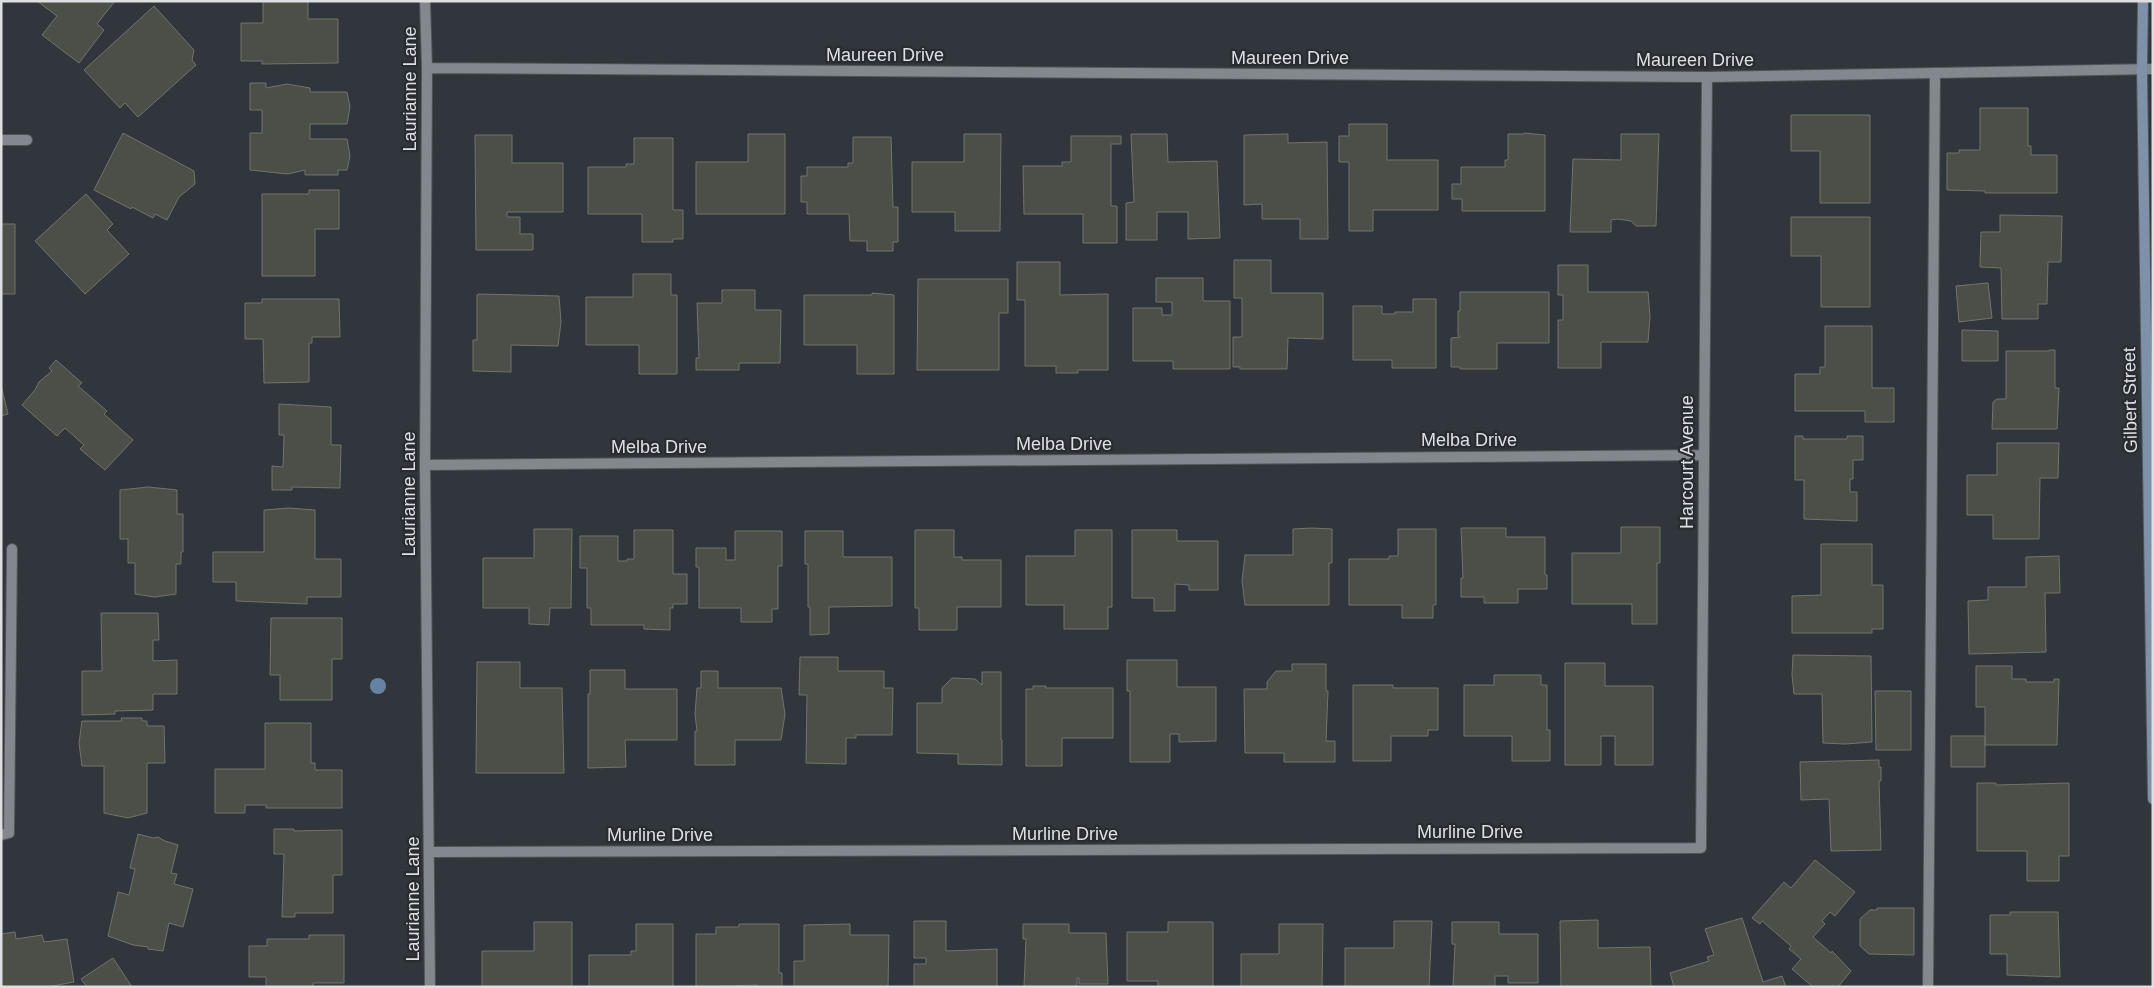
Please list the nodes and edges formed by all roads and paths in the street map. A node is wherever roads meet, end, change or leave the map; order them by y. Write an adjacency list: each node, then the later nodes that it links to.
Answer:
1 (425, 1): 3 (street, Laurianne Lane)
2 (2143, 1): 5 (street, Gilbert Street)
3 (427, 68): 7 (street, Maureen Drive); 11 (street, Laurianne Lane)
4 (2153, 69): 5 (street, Maureen Drive)
5 (2142, 71): 6 (street, Maureen Drive); 13 (street, Gilbert Street)
6 (1935, 73): 7 (street, Maureen Drive); 18 (street)
7 (1707, 77): 10 (street, Harcourt Avenue)
8 (1, 140): 9 (street)
9 (27, 140)
10 (1704, 455): 11 (street, Melba Drive); 15 (street, Harcourt Avenue)
11 (425, 465): 16 (street, Laurianne Lane)
12 (12, 549): 14 (street)
13 (2153, 799)
14 (5, 834)
15 (1701, 848): 16 (street, Murline Drive)
16 (430, 852): 17 (street, Laurianne Lane)
17 (430, 987)
18 (1928, 987)

